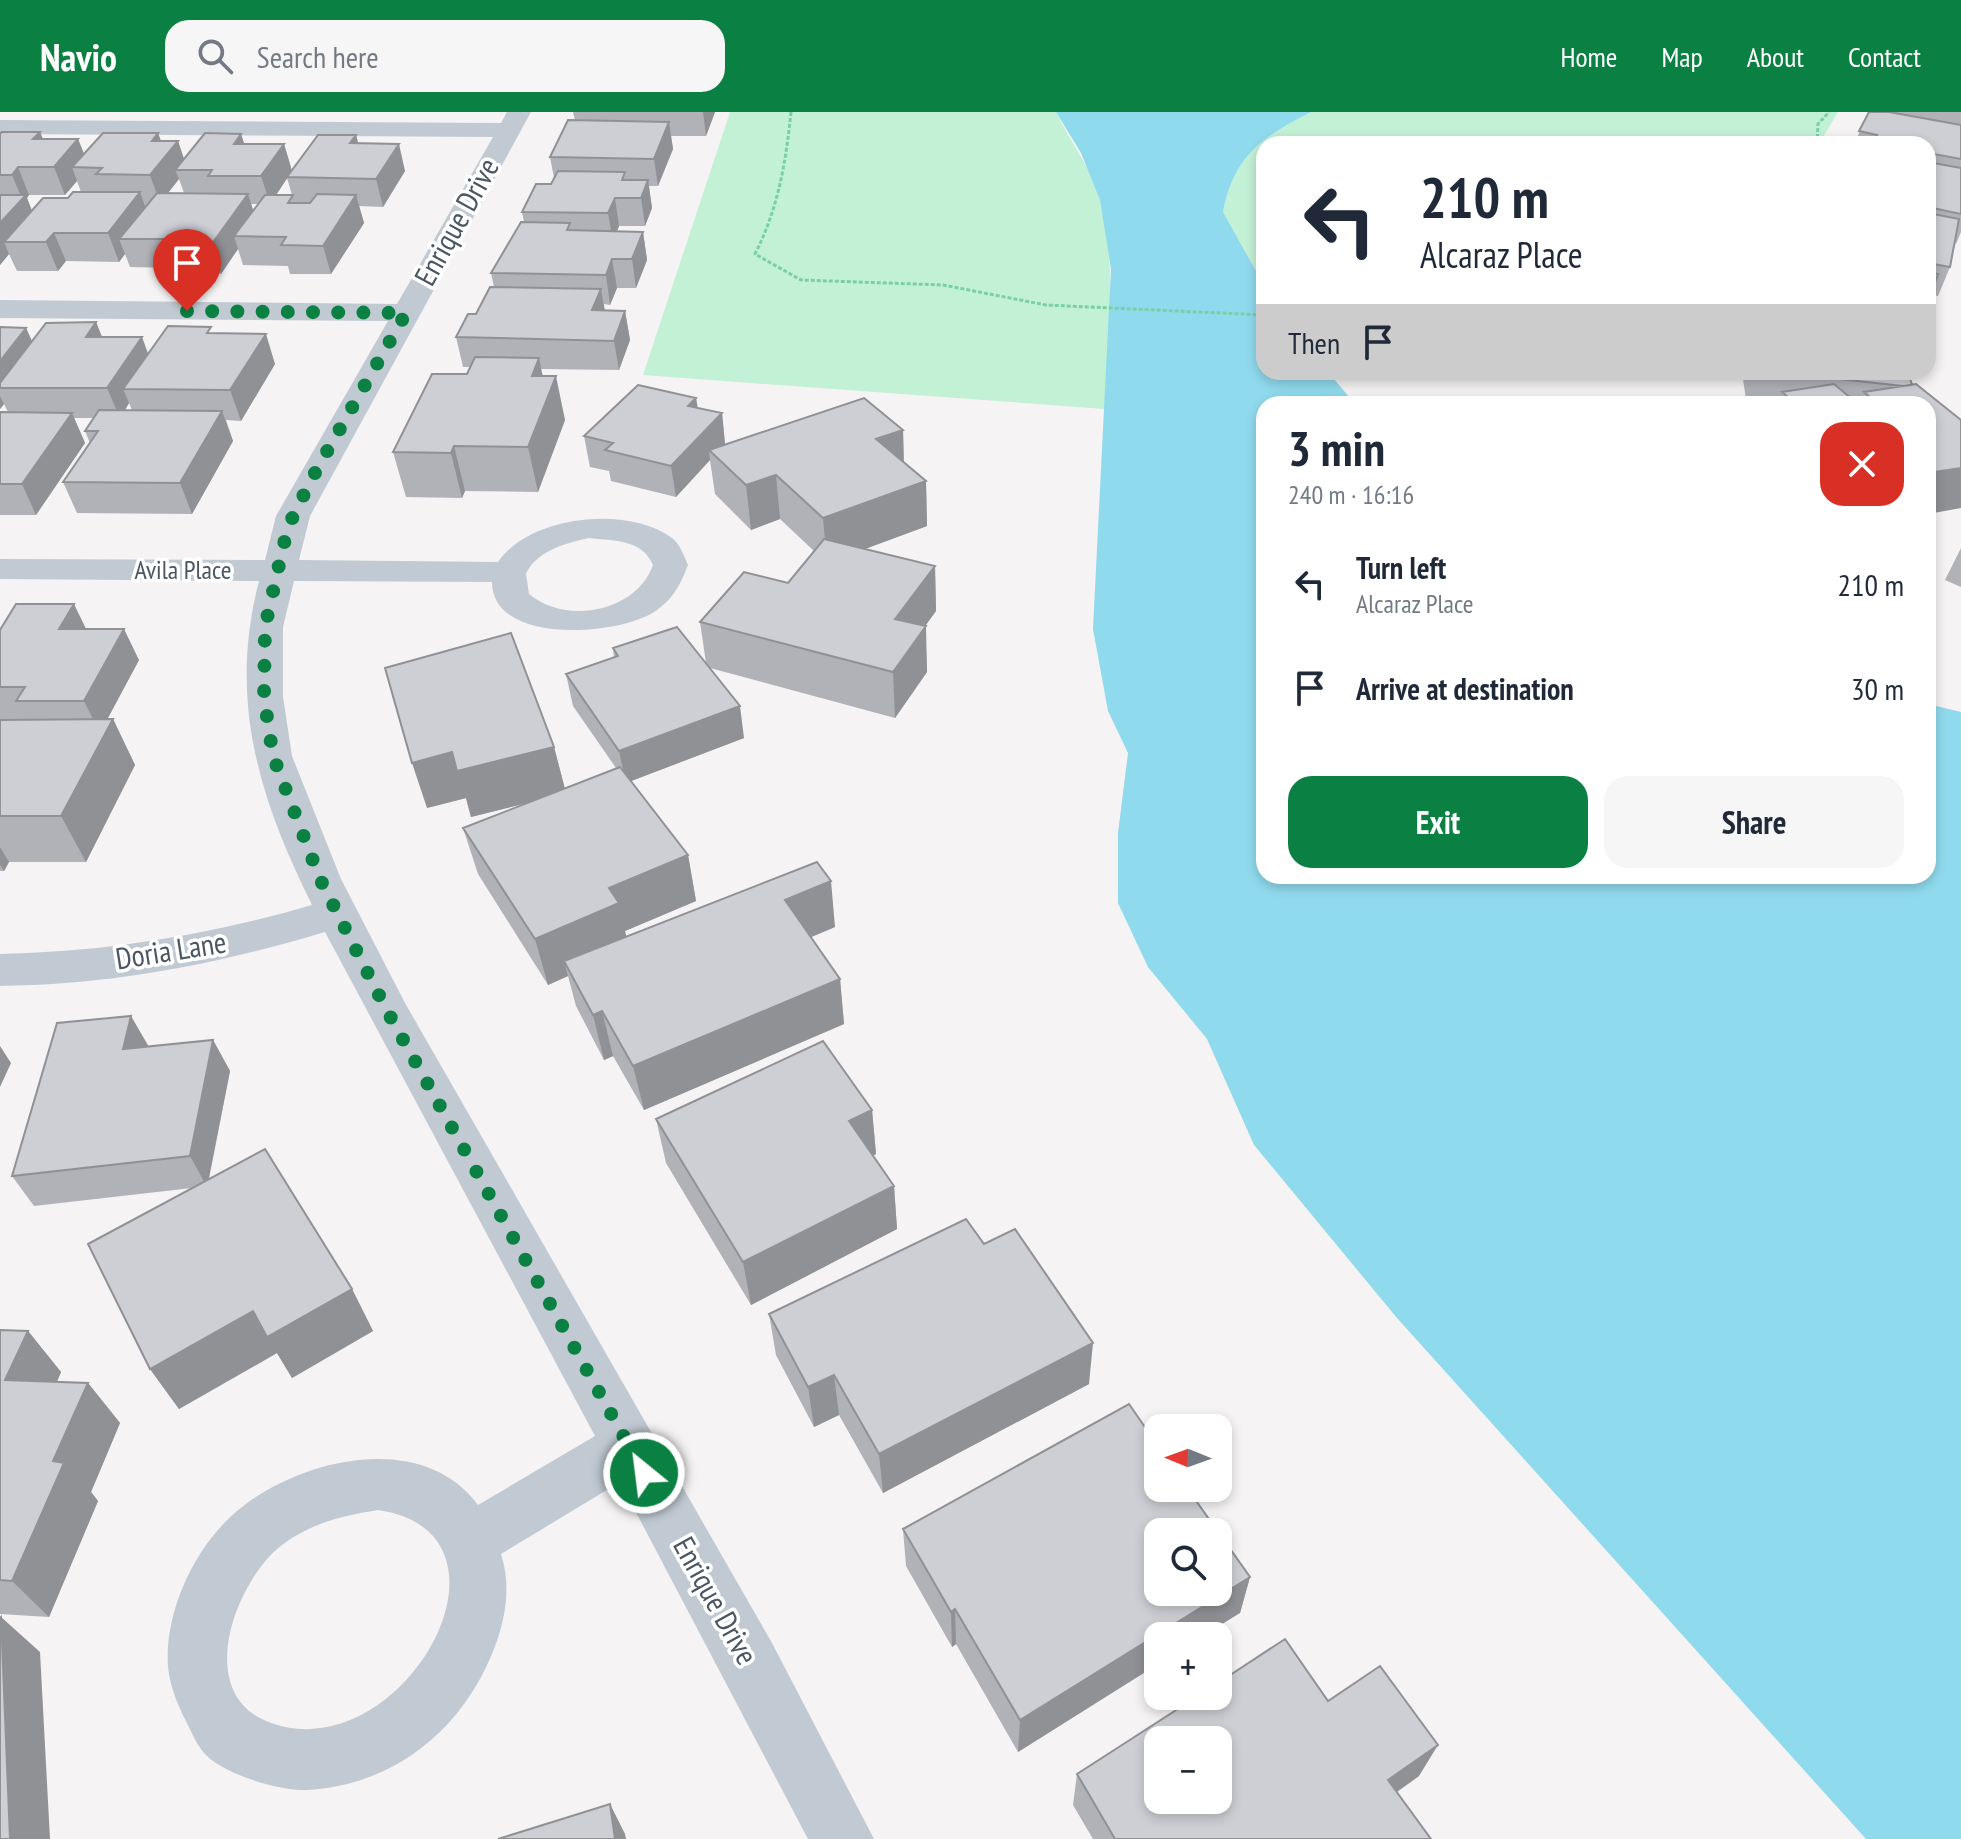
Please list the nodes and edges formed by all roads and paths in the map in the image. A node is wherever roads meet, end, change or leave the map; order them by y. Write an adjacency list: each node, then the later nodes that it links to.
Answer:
1 (791, 112): 8 (path)
2 (1829, 112): 5 (path)
3 (514, 121): 4 (street); 7 (street, Enrique Drive)
4 (0, 127)
5 (1817, 136)
6 (0, 309): 7 (street)
7 (406, 313): 10 (street, Enrique Drive)
8 (1256, 315)
9 (0, 569): 10 (street, Avila Place)
10 (276, 571): 11 (street, Avila Place); 12 (street, Enrique Drive)
11 (510, 572)
12 (338, 913): 13 (street, Doria Lane); 14 (street, Enrique Drive)
13 (0, 970)
14 (629, 1446): 15 (street); 16 (street, Enrique Drive)
15 (470, 1541): 15 (street)
16 (842, 1839)

